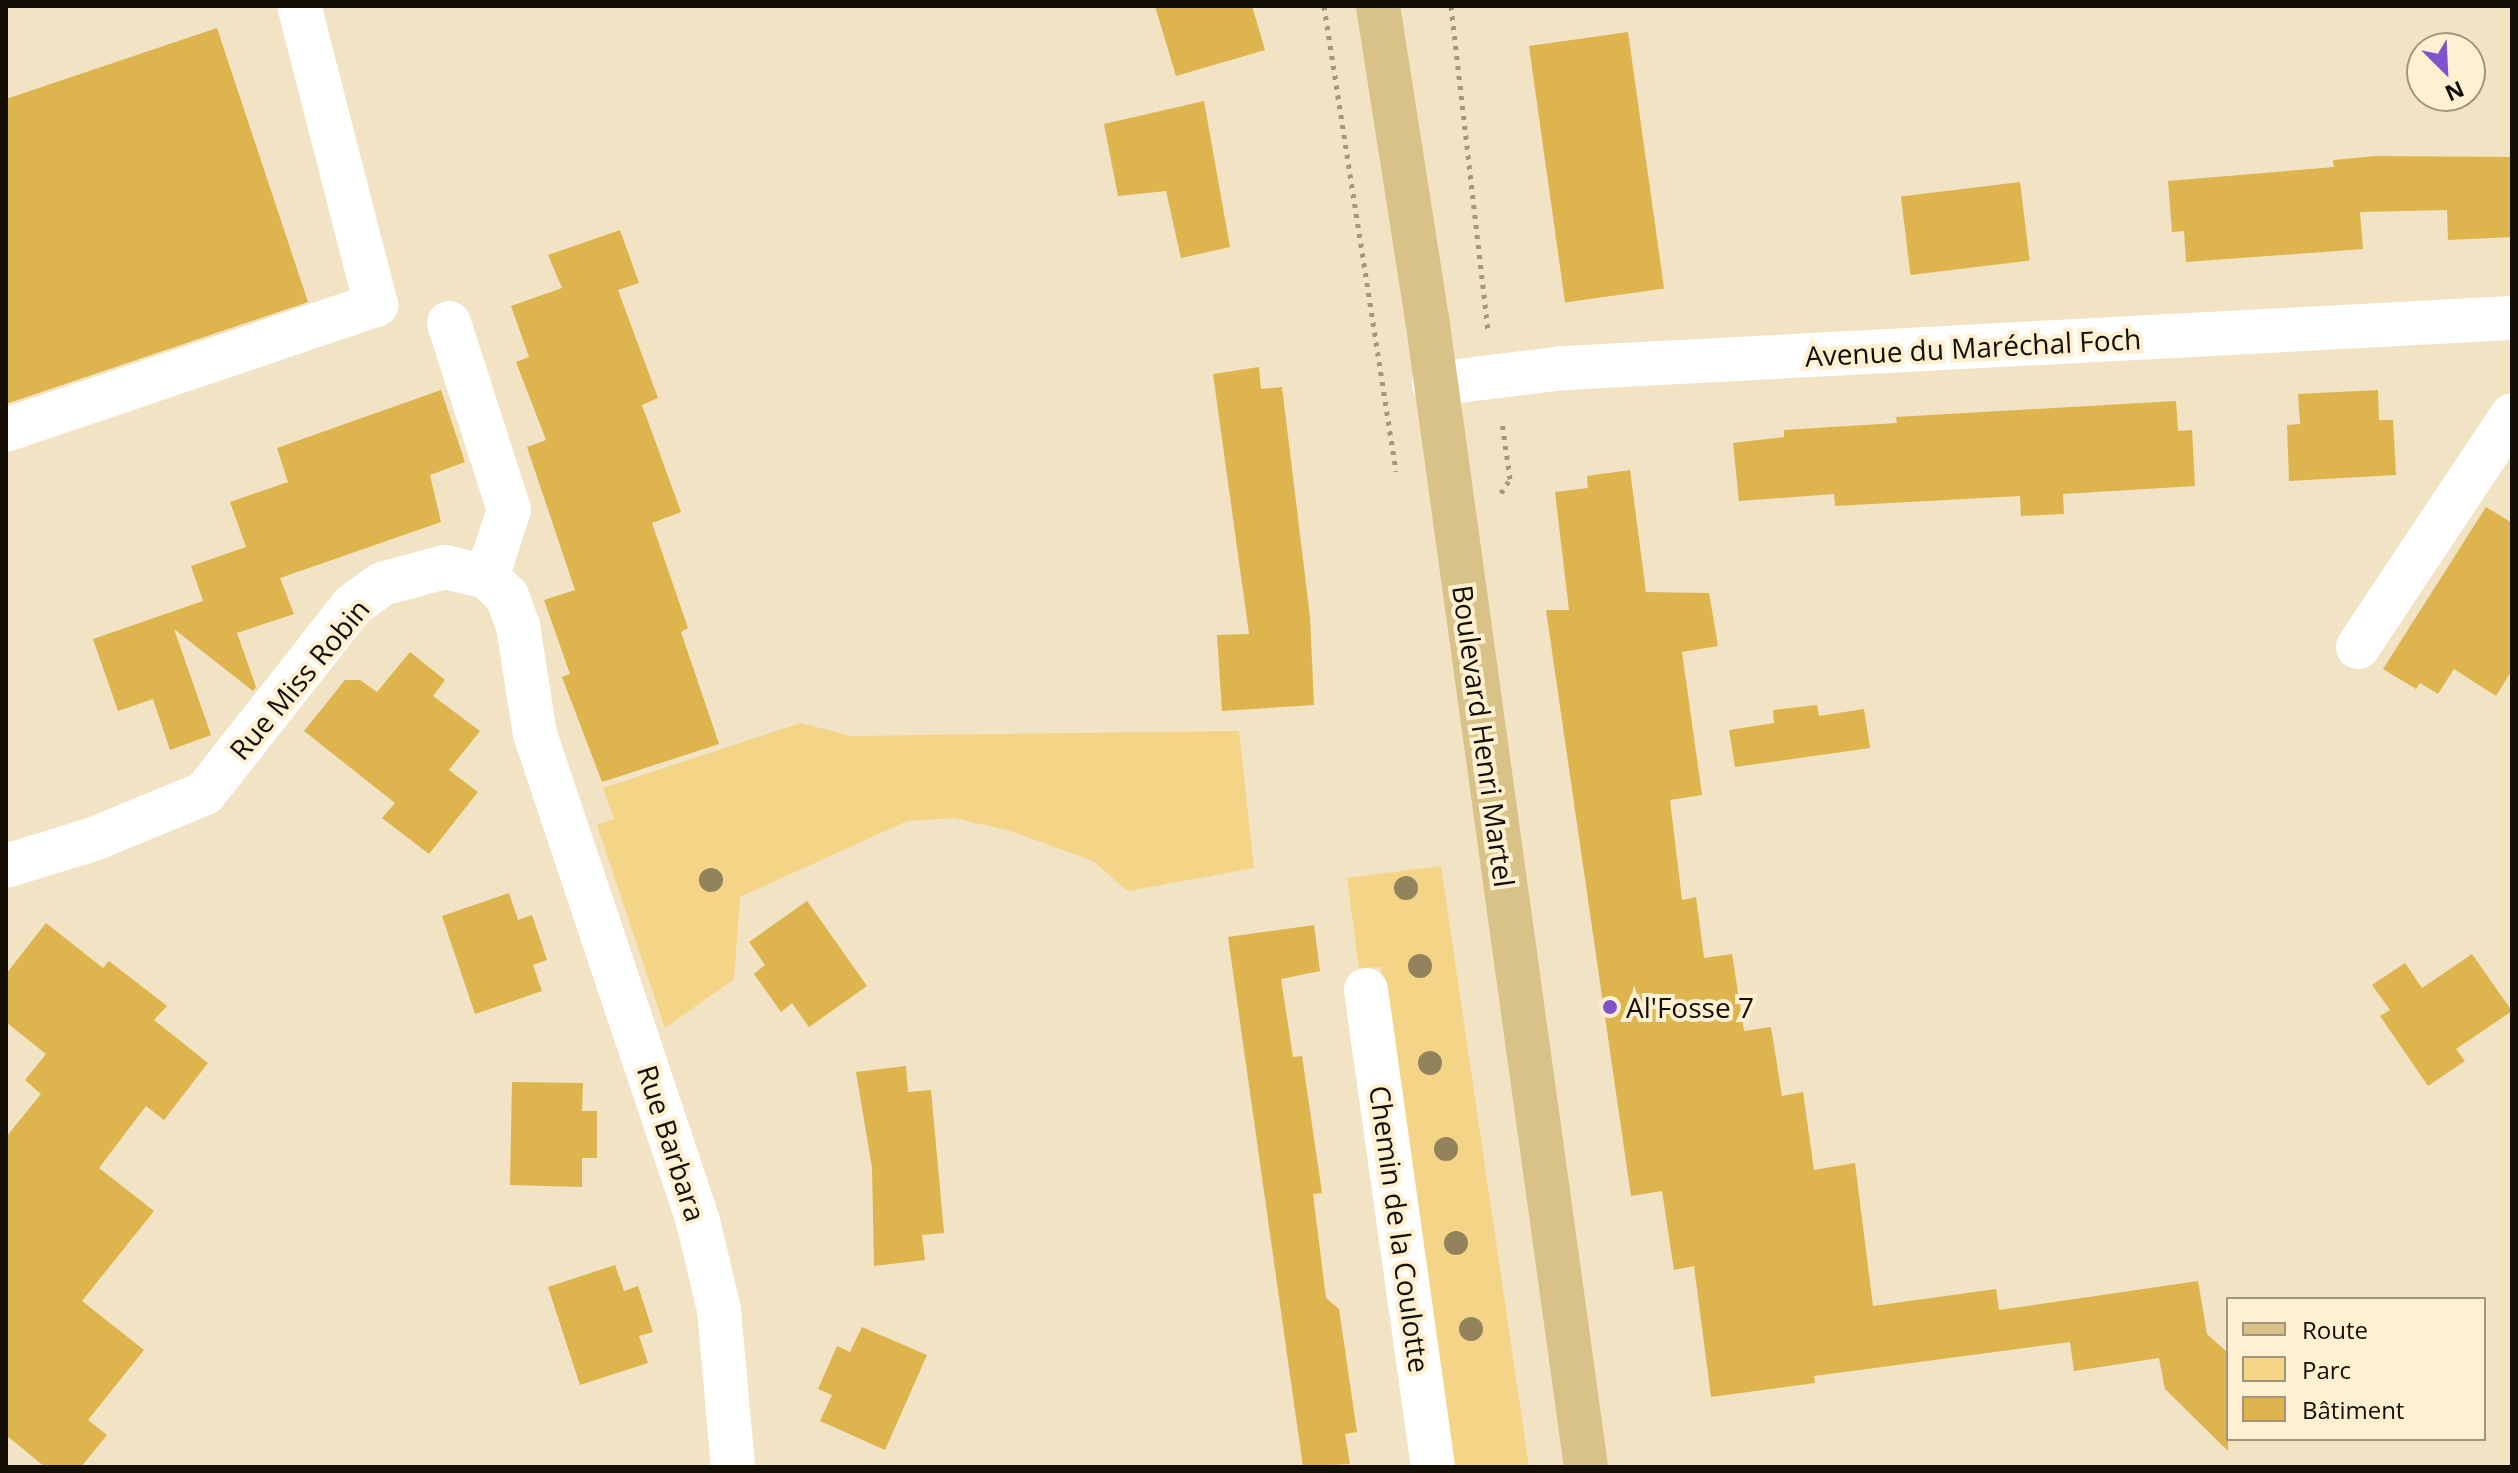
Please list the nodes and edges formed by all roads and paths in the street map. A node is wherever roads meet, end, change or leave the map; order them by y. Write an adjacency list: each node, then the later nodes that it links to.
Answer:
1 (299, 6): 9 (street)
2 (1378, 6): 7 (main road, Boulevard Henri Martel)
3 (1451, 6): 6 (path)
4 (2512, 318): 6 (street, Avenue du Maréchal Foch)
5 (449, 323): 11 (street)
6 (1496, 378): 7 (street, Avenue du Maréchal Foch); 10 (path)
7 (1434, 384): 10 (main road, Boulevard Henri Martel)
8 (2512, 415): 12 (street)
9 (6, 430)
10 (1458, 549): 17 (main road, Boulevard Henri Martel)
11 (487, 577): 13 (street, Rue Miss Robin); 15 (street, Rue Barbara)
12 (2358, 647)
13 (6, 866)
14 (1366, 990): 16 (street, Chemin de la Coulotte)
15 (733, 1467)
16 (1433, 1467)
17 (1586, 1467)

